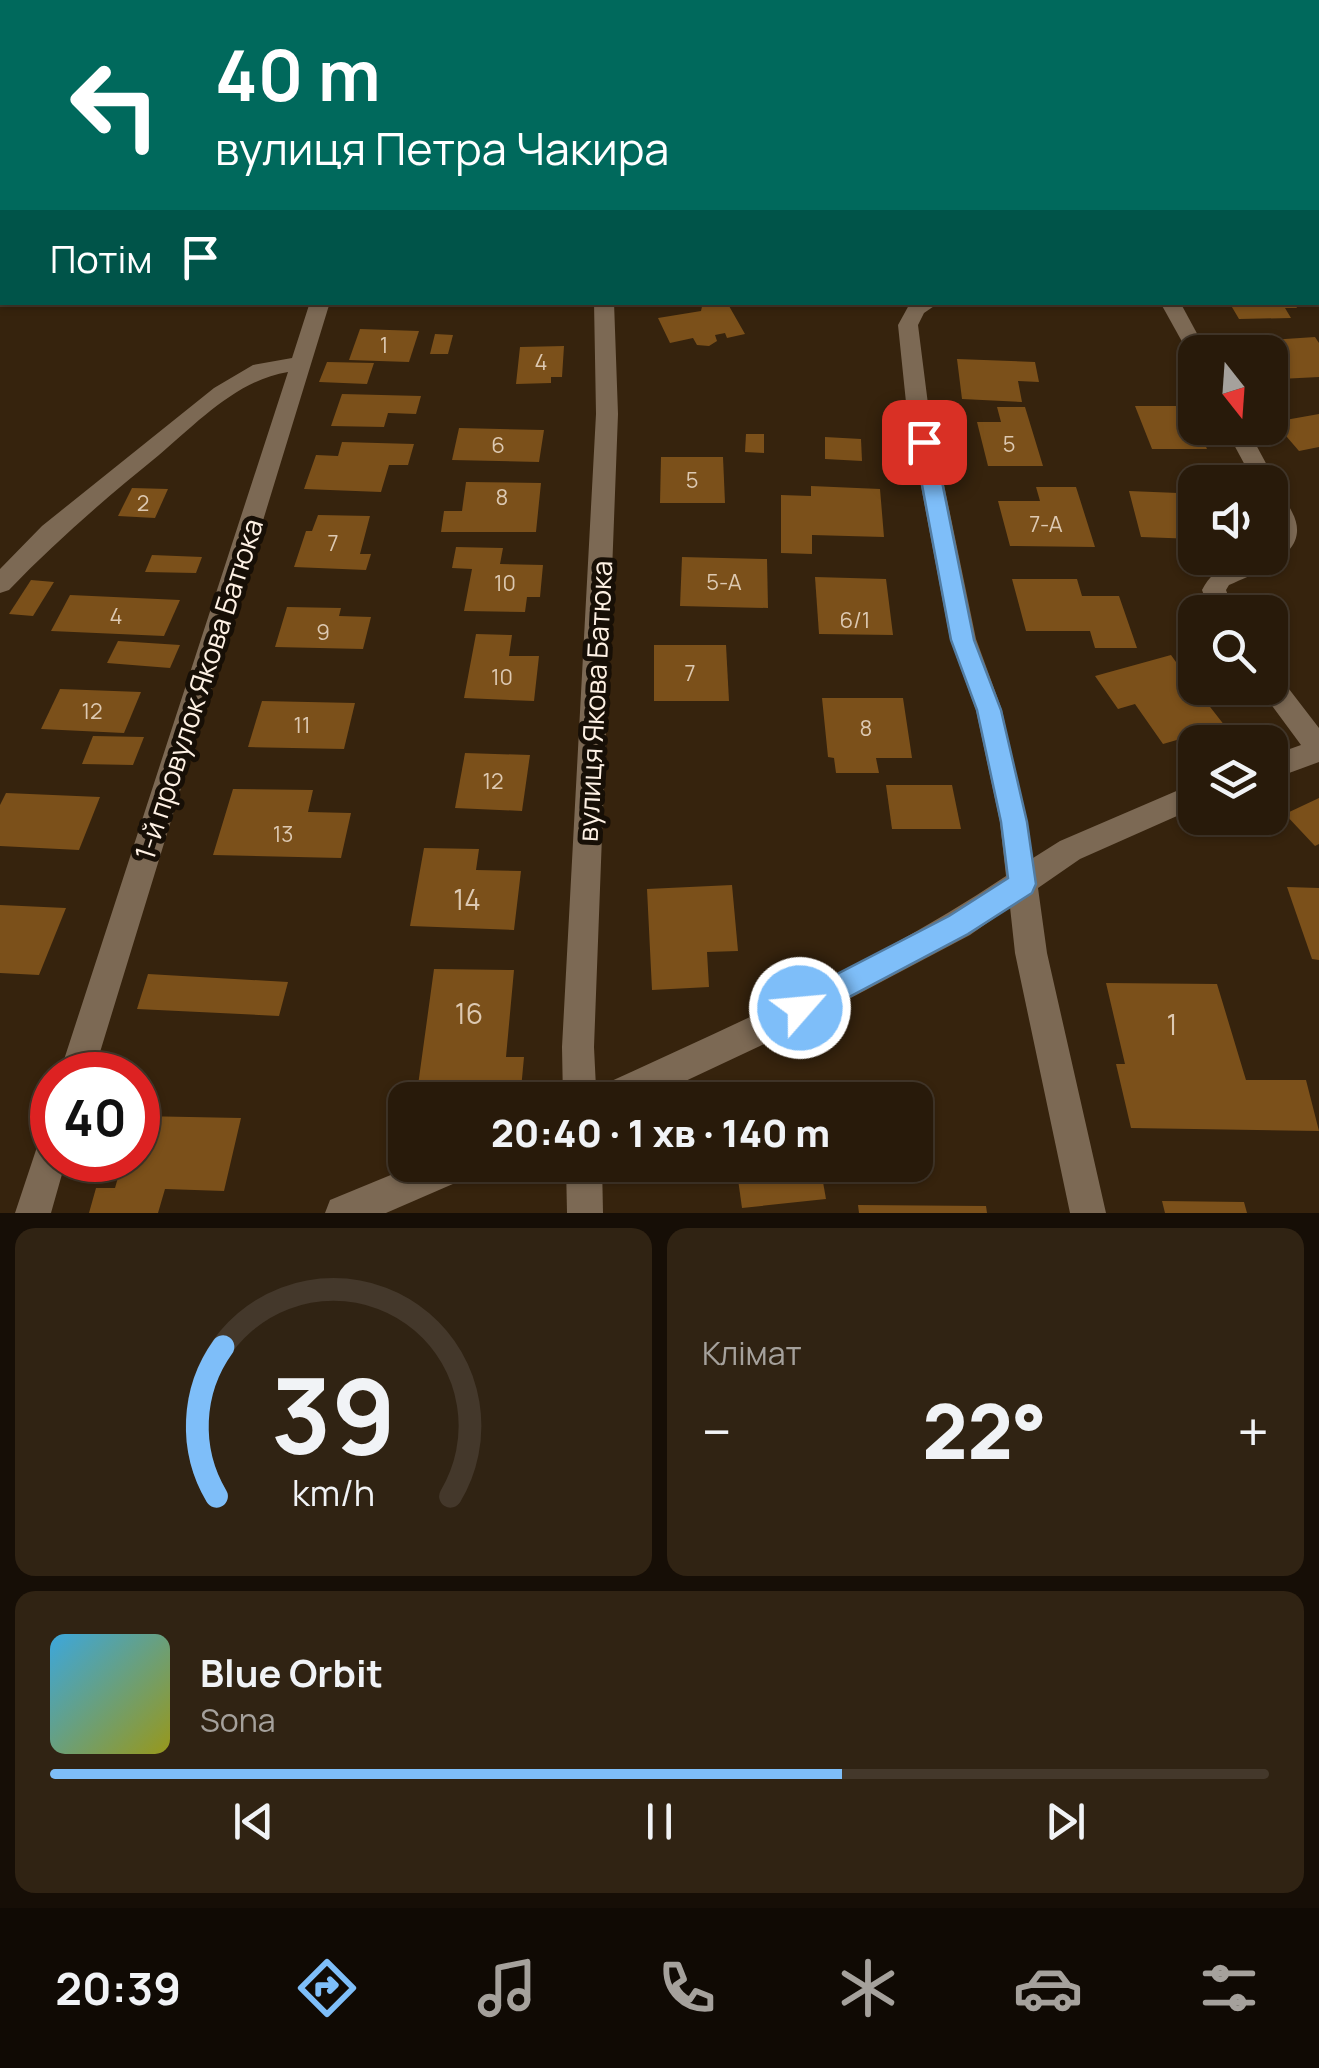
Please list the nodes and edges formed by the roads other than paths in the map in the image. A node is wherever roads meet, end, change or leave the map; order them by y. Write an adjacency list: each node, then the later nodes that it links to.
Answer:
1 (319, 305): 6 (street, 1-й провулок Якова Батюка)
2 (604, 305): 16 (street, вулиця Якова Батюка)
3 (925, 305): 14 (street)
4 (1172, 305): 5 (street)
5 (1187, 335)
6 (301, 363): 8 (street); 15 (street, 1-й провулок Якова Батюка)
7 (1228, 575): 9 (street)
8 (0, 584)
9 (1216, 595)
10 (1286, 705): 11 (street)
11 (1319, 750): 12 (street)
12 (1288, 761)
13 (1178, 802): 14 (street)
14 (1023, 884): 17 (street); 24 (street)
15 (83, 1052)
16 (580, 1082)
17 (646, 1082)
18 (42, 1182): 21 (street)
19 (417, 1182): 22 (street)
20 (584, 1182): 23 (street)
21 (33, 1213)
22 (343, 1213)
23 (585, 1213)
24 (1088, 1213)

